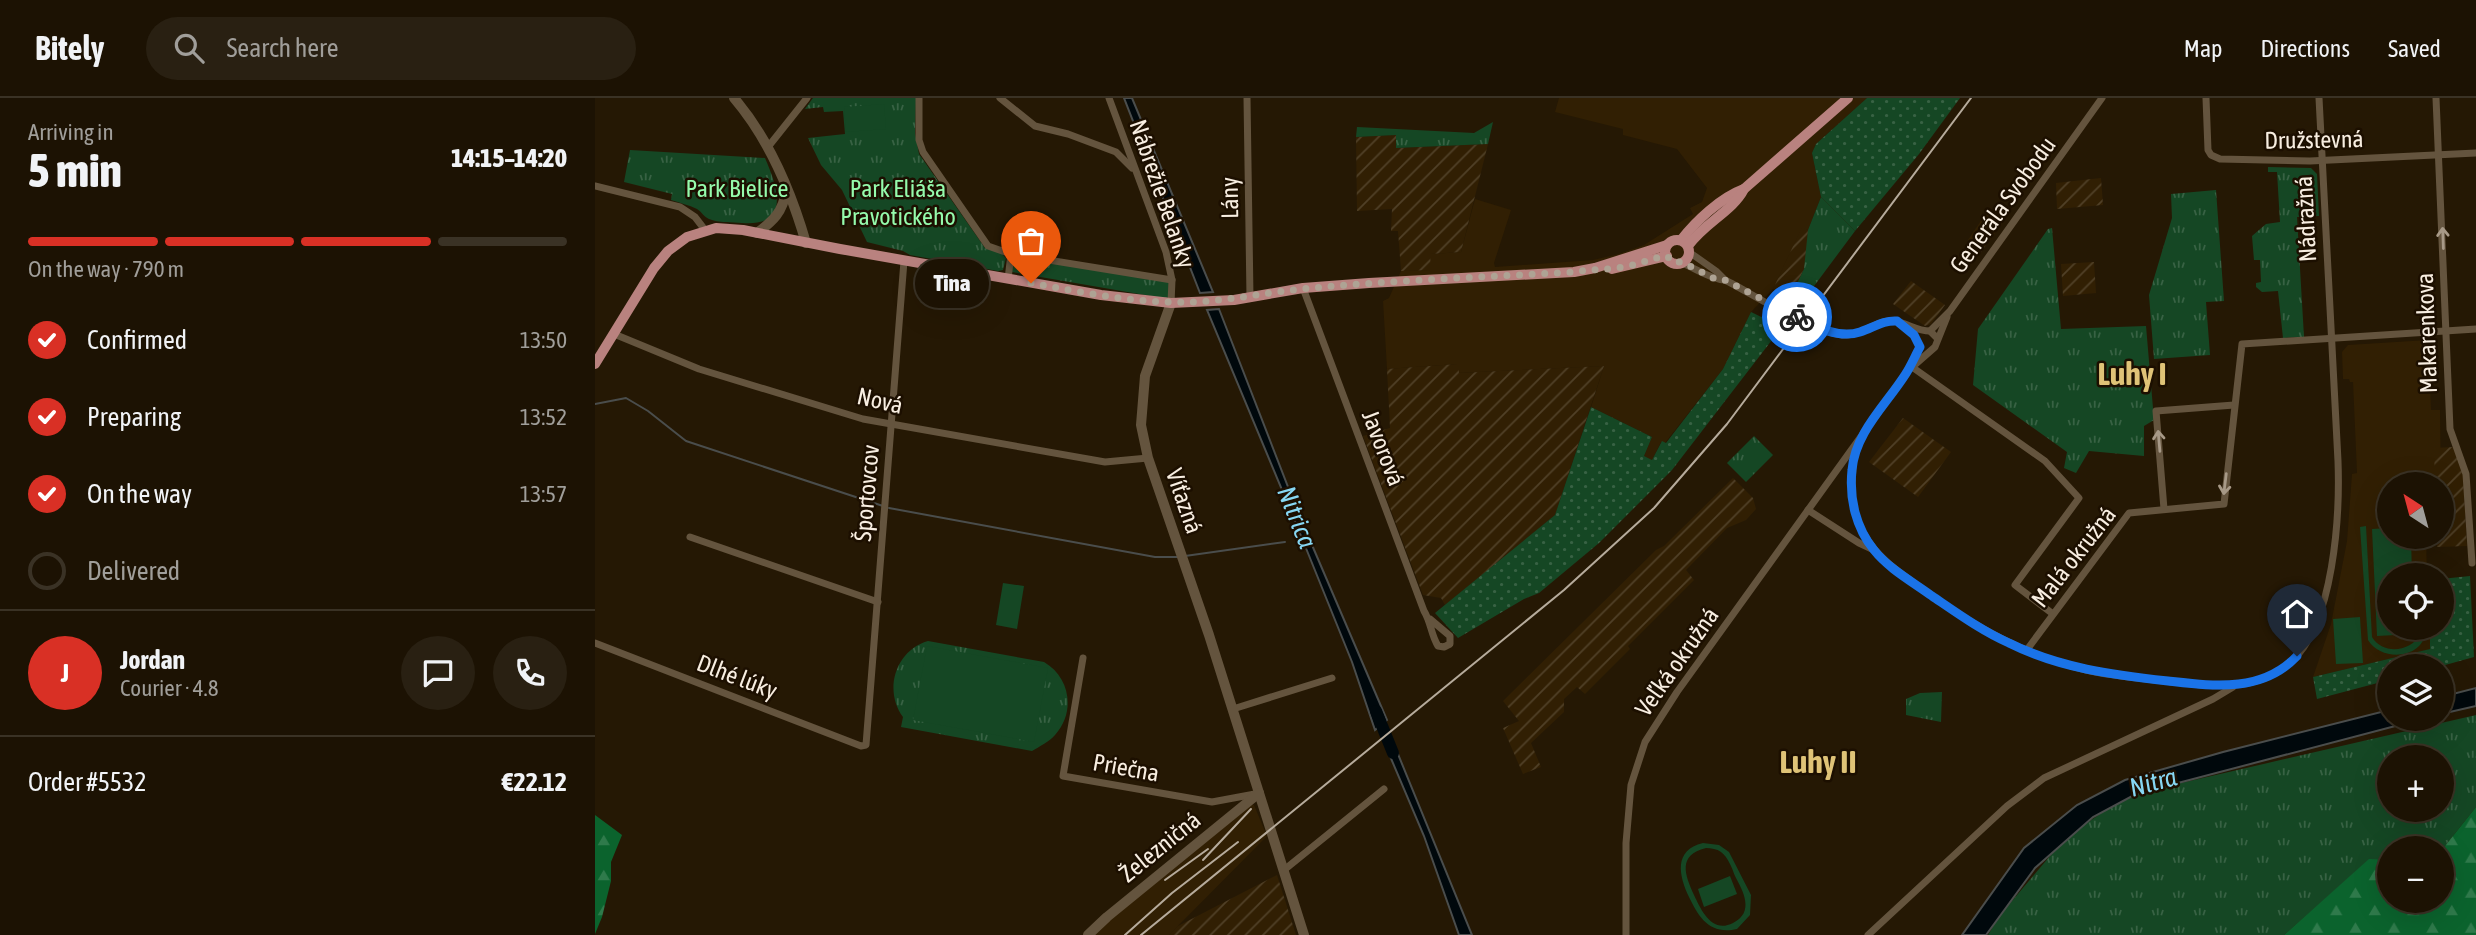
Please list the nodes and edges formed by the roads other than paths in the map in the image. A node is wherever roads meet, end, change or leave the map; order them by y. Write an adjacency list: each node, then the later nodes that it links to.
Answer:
1 (734, 98): 12 (main road)
2 (807, 98): 12 (street)
3 (919, 98): 24 (street)
4 (1000, 98): 16 (street)
5 (1109, 98): 16 (street, Nábrežie Belanky)
6 (1247, 98): 31 (street, Lány)
7 (1848, 98): 22 (main road)
8 (2102, 98): 33 (street, Generála Svobodu)
9 (2206, 98): 15 (street, Družstevná)
10 (2319, 98): 15 (street, Nádražná)
11 (2436, 98): 14 (street, Makarenkova)
12 (768, 147): 18 (main road)
13 (2476, 153): 14 (street, Družstevná)
14 (2440, 155): 15 (street, Družstevná); 36 (street, Makarenkova, one-way to 14)
15 (2322, 161): 40 (street, Nádražná)
16 (1134, 169): 28 (street, Nábrežie Belanky)
17 (595, 187): 19 (street)
18 (786, 191): 20 (main road); 21 (main road)
19 (705, 230): 20 (main road); 38 (main road)
20 (757, 233): 21 (main road)
21 (806, 243): 25 (main road)
22 (1686, 246): 23 (main road); 26 (main road); 29 (street)
23 (1667, 251): 26 (main road); 30 (main road)
24 (1011, 254): 27 (street); 28 (street)
25 (904, 261): 27 (main road); 47 (street, Športovcov)
26 (1682, 262): 29 (street)
27 (1007, 279): 32 (main road)
28 (1172, 280): 32 (street, Nábrežie Belanky)
29 (1725, 280): 34 (street)
30 (1303, 288): 31 (main road); 57 (street, Javorová)
31 (1250, 297): 32 (main road)
32 (1171, 303): 49 (main road, Víťazná)
33 (1950, 311): 37 (street, Generála Svobodu); 39 (street)
34 (1893, 321): 37 (street); 41 (street)
35 (2476, 329): 36 (street)
36 (2446, 331): 40 (street); 54 (street, Makarenkova)
37 (1927, 332): 39 (street); 41 (street, Generála Svobodu)
38 (614, 334): 43 (main road); 47 (street, Nová)
39 (1937, 338): 42 (street)
40 (2332, 339): 46 (street); 62 (street, Nádražná)
41 (1919, 343): 42 (street); 45 (street, Generála Svobodu)
42 (1929, 350): 44 (street)
43 (595, 364)
44 (1912, 367): 45 (street); 56 (street)
45 (1906, 374): 48 (street)
46 (2234, 405): 50 (street, Malá okružná, one-way to 50); 50 (street, one-way to 46)
47 (892, 424): 49 (street, Nová); 55 (street, Športovcov)
48 (1856, 446): 51 (street, Veľká okružná); 53 (street)
49 (1148, 458): 63 (main road, Víťazná)
50 (2164, 509): 56 (street, Malá okružná)
51 (1808, 510): 53 (street); 70 (street, Veľká okružná)
52 (689, 537): 55 (street)
53 (1875, 551): 59 (street)
54 (2472, 563)
55 (878, 602): 64 (street, Športovcov)
56 (2053, 614): 59 (street, Malá okružná)
57 (1430, 619)
58 (595, 643): 64 (street, Dlhé lúky)
59 (2026, 651): 62 (street)
60 (1083, 658): 66 (street, Priečna)
61 (1332, 678): 63 (street)
62 (2234, 686): 71 (street)
63 (1233, 709): 66 (main road, Víťazná)
64 (866, 745)
65 (1384, 789): 67 (street)
66 (1259, 793): 67 (main road, Víťazná); 68 (main road, Železničná)
67 (1284, 870): 69 (main road, Víťazná)
68 (1088, 935)
69 (1304, 935)
70 (1626, 935)
71 (1868, 935)

